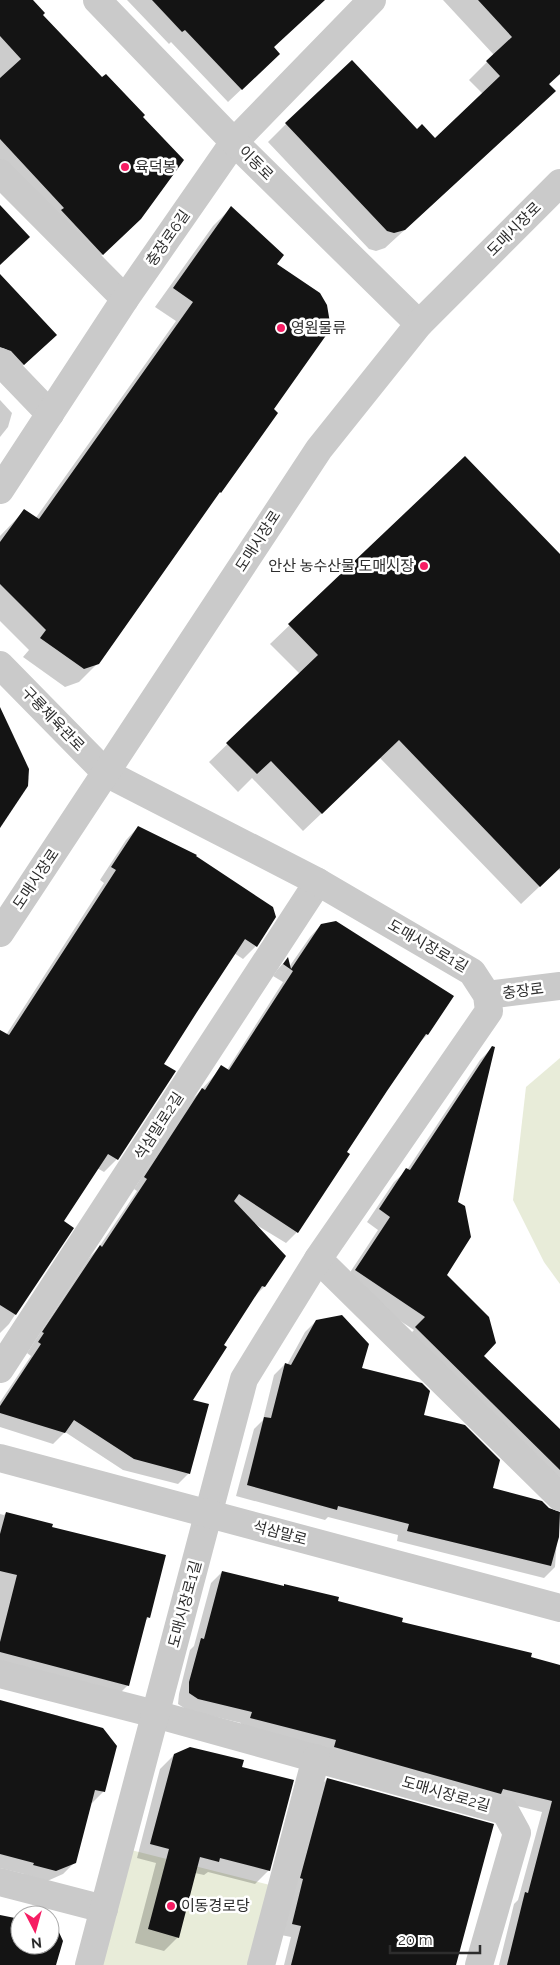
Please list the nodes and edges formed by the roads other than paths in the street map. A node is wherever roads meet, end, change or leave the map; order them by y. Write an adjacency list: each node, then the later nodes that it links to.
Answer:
1 (97, 0): 3 (street, 이동로)
2 (364, 3): 3 (street, 충장로6길)
3 (234, 142): 6 (street, 충장로6길); 7 (street, 이동로)
4 (0, 173): 6 (street)
5 (560, 183): 7 (street, 도매시장로)
6 (125, 299): 9 (street, 충장로6길)
7 (419, 324): 12 (street, 도매시장로)
8 (0, 362): 9 (street)
9 (50, 414): 10 (street, 충장로6길)
10 (0, 490)
11 (0, 665): 12 (street, 구룡체육관로)
12 (106, 773): 13 (street, 도매시장로1길); 14 (street, 도매시장로)
13 (318, 882): 16 (street, 도매시장로1길); 18 (street, 석삼말로2길)
14 (0, 932)
15 (560, 986): 16 (street, 충장로)
16 (486, 995): 17 (street, 도매시장로1길)
17 (318, 1259): 20 (street); 21 (street, 도매시장로1길)
18 (0, 1369)
19 (0, 1458): 21 (street, 석삼말로)
20 (560, 1497)
21 (209, 1514): 22 (street, 석삼말로); 24 (street, 도매시장로1길)
22 (560, 1608)
23 (0, 1674): 24 (street, 도매시장로2길)
24 (155, 1714): 25 (street, 도매시장로2길); 27 (street, 도매시장로1길)
25 (316, 1758): 29 (street); 30 (street, 도매시장로2길)
26 (0, 1882): 27 (street)
27 (104, 1910): 28 (street, 도매시장로1길)
28 (89, 1965)
29 (261, 1965)
30 (479, 1965)

